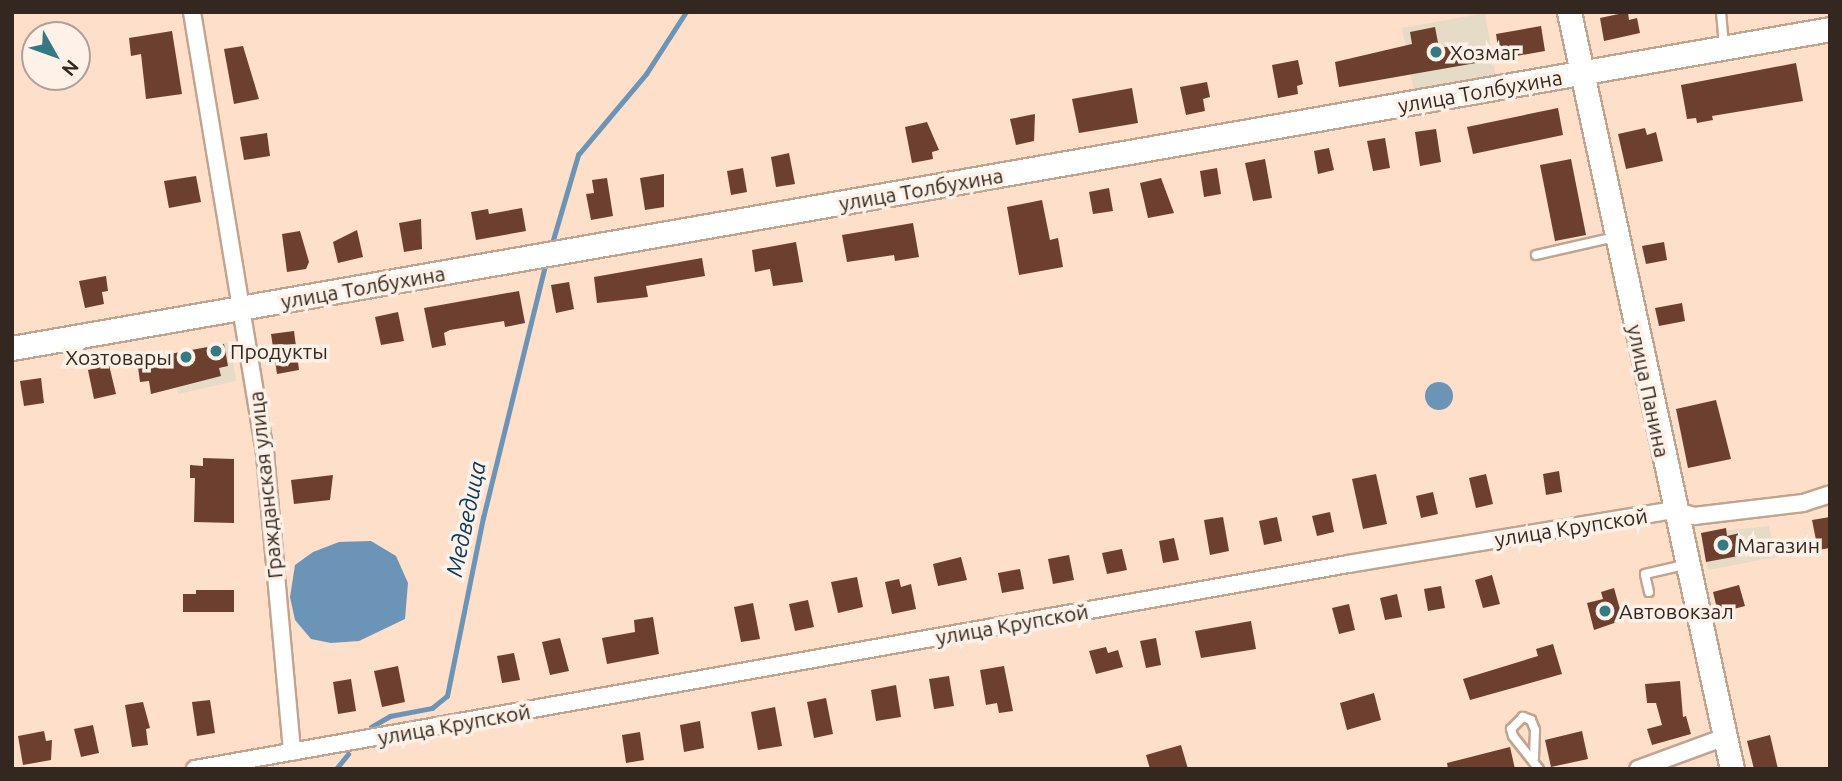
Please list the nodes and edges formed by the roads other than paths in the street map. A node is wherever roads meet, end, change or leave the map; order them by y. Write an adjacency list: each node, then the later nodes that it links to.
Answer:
1 (192, 12): 9 (street, Гражданская улица)
2 (1569, 12): 6 (main road, улица Панина)
3 (1721, 12): 5 (lane)
4 (1830, 29): 5 (main road, улица Толбухина)
5 (1724, 47): 6 (main road, улица Толбухина)
6 (1581, 73): 7 (main road, улица Панина); 9 (main road, улица Толбухина)
7 (1615, 237): 8 (lane); 12 (main road, улица Панина)
8 (1536, 255)
9 (244, 308): 10 (main road, улица Толбухина); 16 (street, Гражданская улица)
10 (12, 348)
11 (1830, 494): 12 (street, улица Крупской)
12 (1675, 510): 13 (main road, улица Панина); 16 (street, улица Крупской)
13 (1687, 564): 14 (lane); 15 (main road, улица Панина)
14 (1649, 592)
15 (1725, 737): 20 (street); 21 (main road, улица Панина)
16 (292, 752): 18 (street, улица Крупской)
17 (1534, 758): 17 (lane); 19 (lane)
18 (195, 769)
19 (1539, 769)
20 (1638, 769)
21 (1732, 769)

